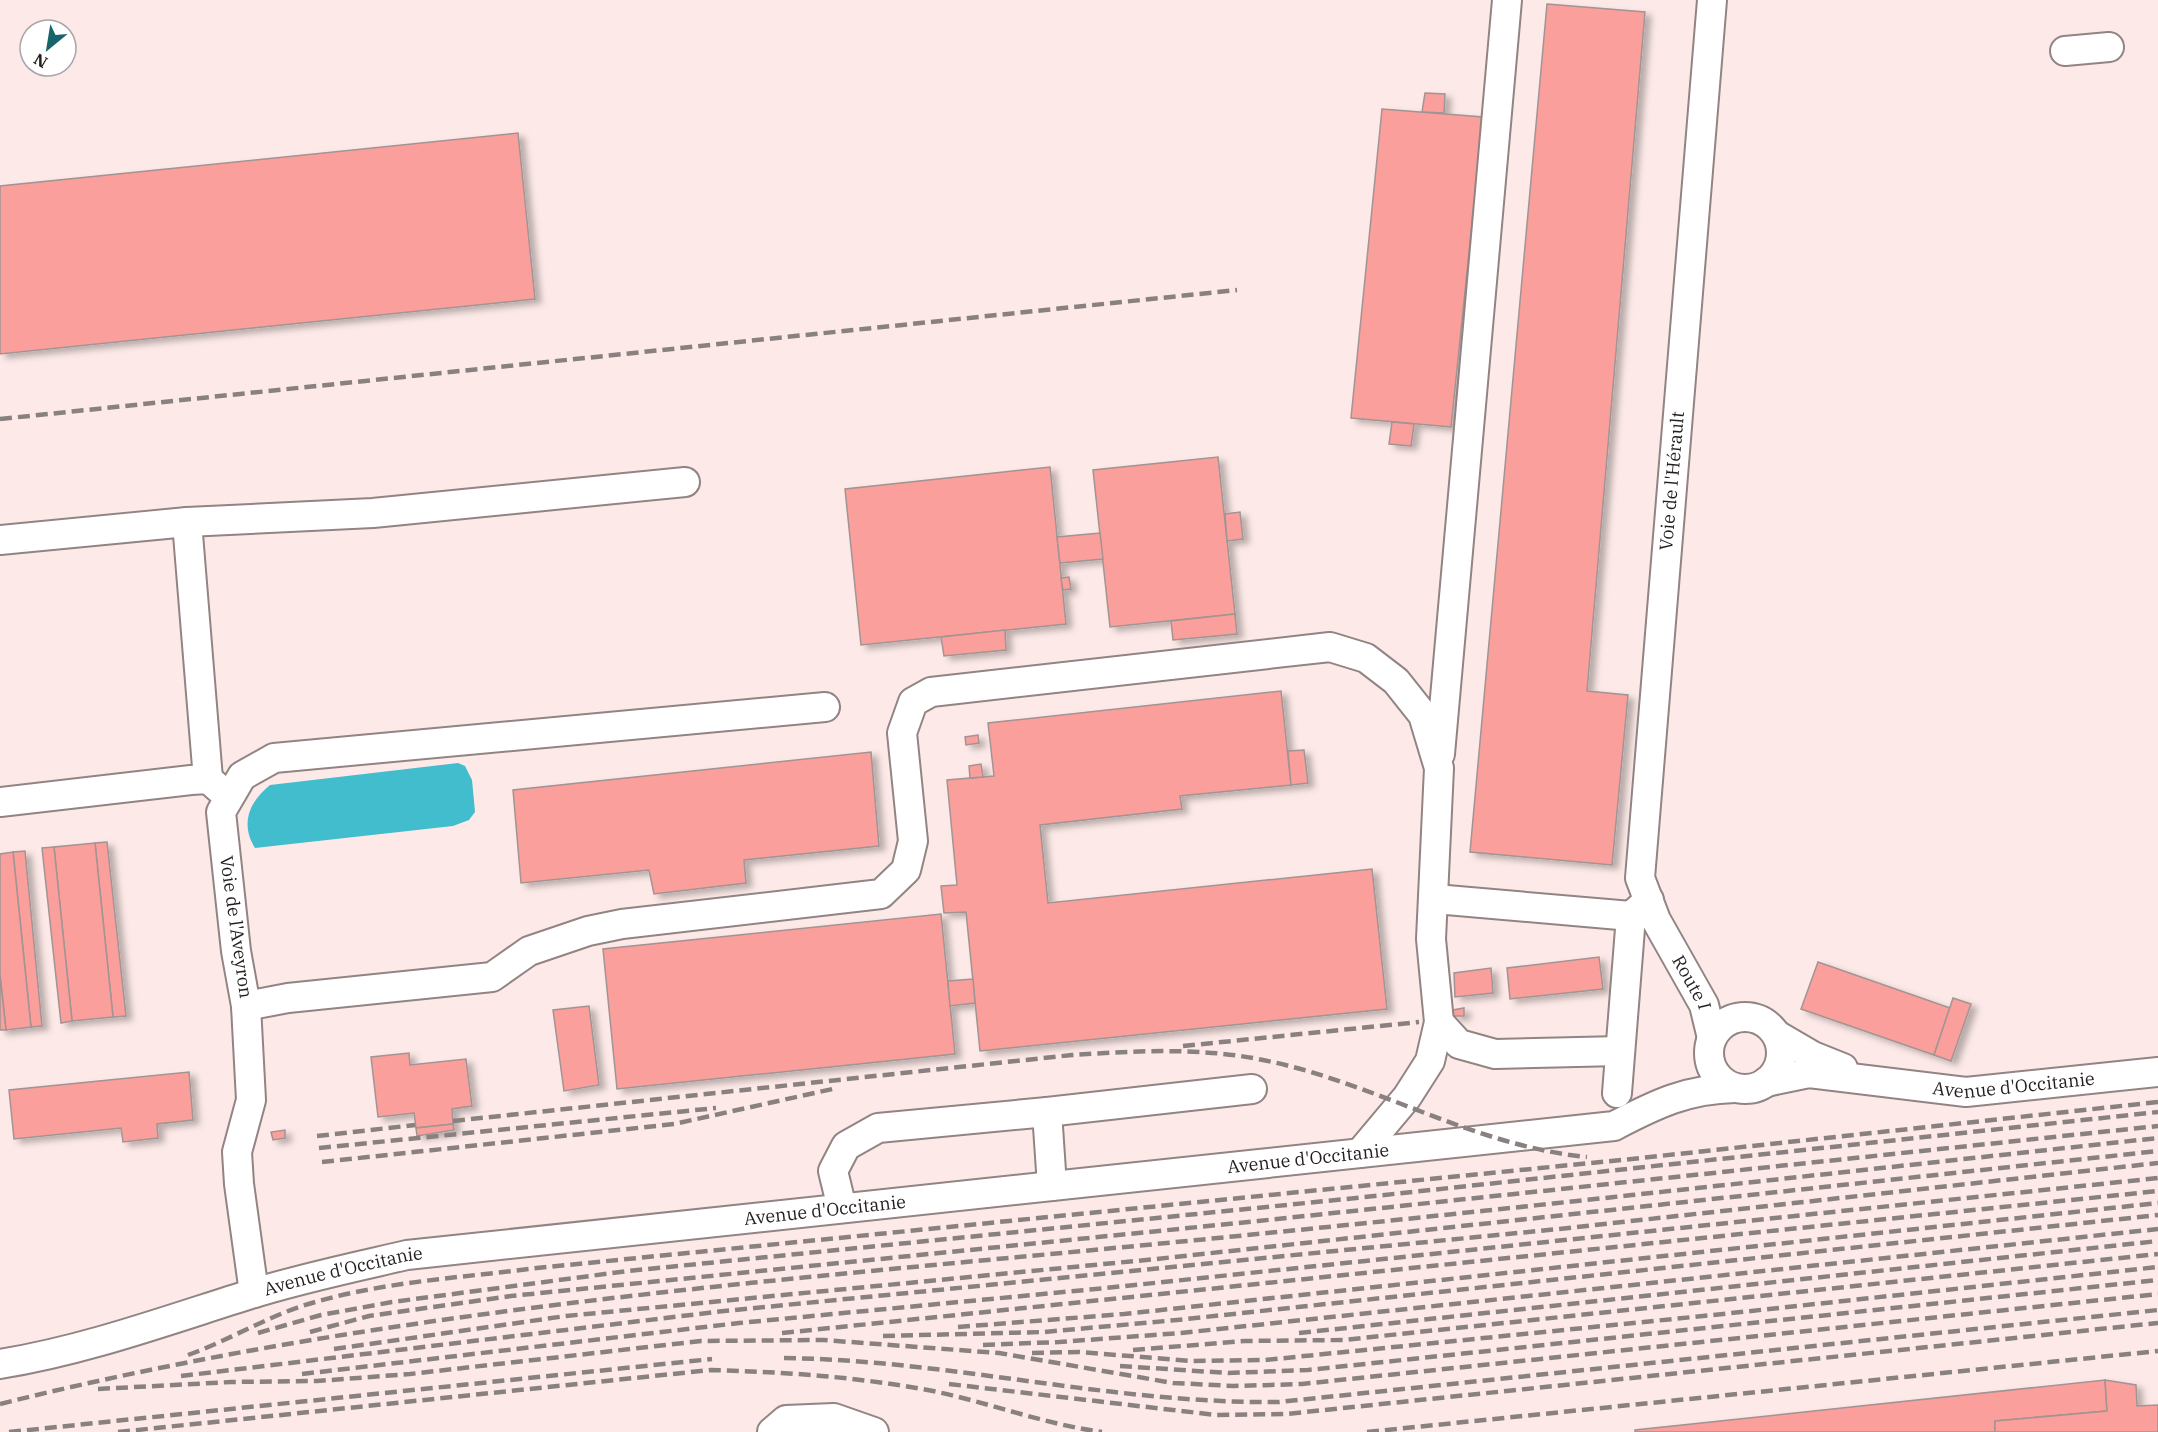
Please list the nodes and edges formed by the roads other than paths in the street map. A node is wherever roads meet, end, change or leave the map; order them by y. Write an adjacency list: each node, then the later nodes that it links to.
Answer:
1 (1507, 0): 9 (street)
2 (1712, 0): 13 (street, Voie de l'Hérault)
3 (2109, 47): 4 (street)
4 (2065, 51)
5 (685, 482): 6 (street)
6 (187, 522): 7 (street); 10 (street)
7 (0, 540)
8 (825, 707): 10 (street)
9 (1439, 768): 12 (street); 15 (street)
10 (218, 788): 11 (street); 15 (street, Voie de l'Aveyron)
11 (0, 802)
12 (1435, 899): 13 (street); 17 (street)
13 (1640, 908): 14 (street, Voie de l'Hérault); 20 (street)
14 (1677, 955): 16 (street, Route I); 19 (street, Route I)
15 (246, 1006): 32 (street, Voie de l'Aveyron)
16 (1753, 1018): 18 (street, Avenue d'Occitanie); 19 (street, Avenue d'Occitanie)
17 (1439, 1022): 20 (street); 29 (street)
18 (1777, 1035): 22 (street, Avenue d'Occitanie); 23 (street)
19 (1711, 1040): 24 (street); 27 (street, Avenue d'Occitanie)
20 (1620, 1051): 26 (street)
21 (2158, 1072): 22 (street, Avenue d'Occitanie)
22 (1870, 1079): 23 (street, Avenue d'Occitanie)
23 (1766, 1082): 24 (street, Avenue d'Occitanie)
24 (1735, 1088): 27 (street, Avenue d'Occitanie)
25 (1252, 1089): 28 (street)
26 (1617, 1093)
27 (1656, 1104): 29 (street, Avenue d'Occitanie)
28 (1047, 1112): 30 (street); 31 (street)
29 (1360, 1153): 30 (street, Avenue d'Occitanie)
30 (1052, 1186): 31 (street, Avenue d'Occitanie)
31 (842, 1208): 32 (street, Avenue d'Occitanie)
32 (254, 1293): 33 (street, Avenue d'Occitanie)
33 (0, 1364)
34 (772, 1432): 35 (street)
35 (874, 1432)

